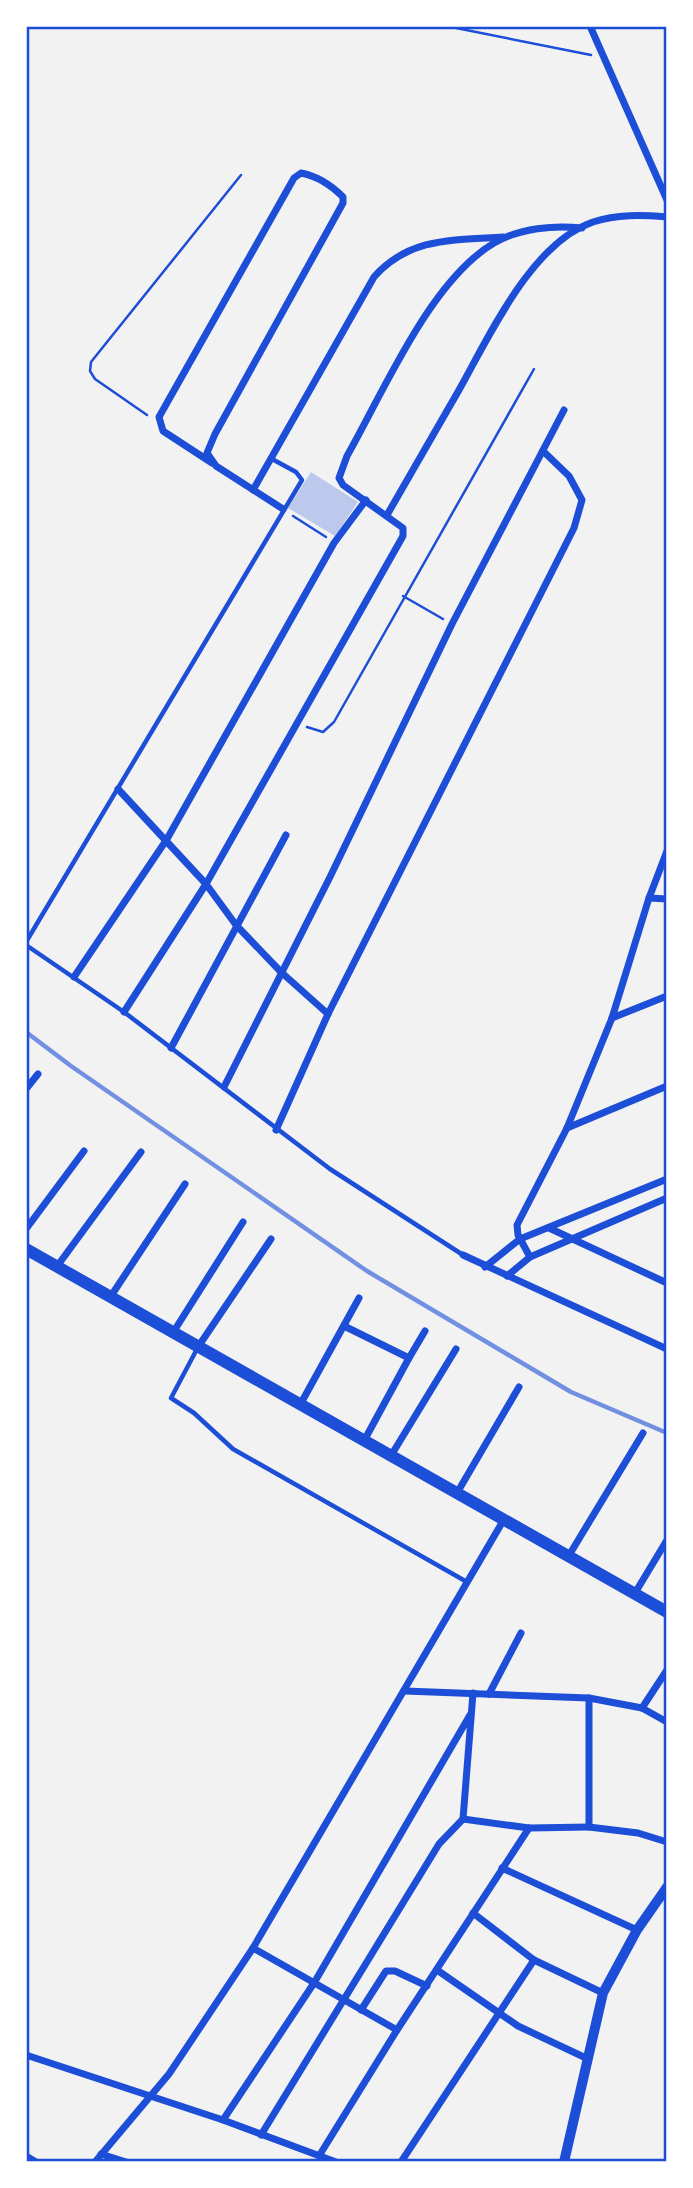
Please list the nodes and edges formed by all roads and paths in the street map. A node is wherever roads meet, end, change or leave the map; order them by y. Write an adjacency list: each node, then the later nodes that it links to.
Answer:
1 (446, 26): 3 (path)
2 (590, 26): 3 (street)
3 (605, 57): 5 (street)
4 (241, 175): 11 (path)
5 (667, 200)
6 (667, 217): 7 (street)
7 (582, 228): 8 (street); 18 (street)
8 (508, 237): 13 (street); 16 (street)
9 (534, 369): 20 (path)
10 (564, 410): 12 (street)
11 (159, 423): 14 (street); 14 (street)
12 (543, 451): 21 (street); 36 (street)
13 (272, 459): 15 (street); 17 (lane)
14 (212, 463): 15 (street)
15 (253, 490): 17 (street)
16 (366, 500): 18 (street); 19 (street)
17 (282, 509): 19 (path); 23 (lane)
18 (387, 515): 22 (street)
19 (334, 543): 25 (street)
20 (403, 596): 21 (path); 22 (path)
21 (452, 624): 32 (street)
22 (298, 723): 27 (street)
23 (118, 789): 25 (street); 31 (lane)
24 (286, 835): 30 (street)
25 (167, 839): 27 (street); 33 (street)
26 (667, 851): 28 (street)
27 (206, 884): 30 (street); 35 (street)
28 (649, 898): 29 (street); 37 (street)
29 (667, 899)
30 (236, 925): 32 (street); 38 (street)
31 (26, 943): 33 (lane)
32 (281, 972): 36 (street); 41 (street)
33 (74, 977): 35 (lane)
34 (667, 996): 37 (street)
35 (124, 1012): 38 (lane)
36 (328, 1014): 44 (street)
37 (612, 1018): 43 (street)
38 (172, 1048): 41 (lane)
39 (38, 1074): 42 (street)
40 (667, 1086): 43 (street)
41 (224, 1087): 44 (lane)
42 (26, 1089)
43 (567, 1128): 55 (street)
44 (276, 1130): 58 (lane)
45 (84, 1151): 52 (street)
46 (141, 1152): 60 (street)
47 (667, 1179): 49 (street)
48 (185, 1184): 64 (street)
49 (646, 1189): 50 (street); 53 (street)
50 (667, 1199): 56 (street)
51 (243, 1222): 67 (street)
52 (26, 1228)
53 (549, 1228): 55 (street); 56 (street)
54 (271, 1239): 69 (street)
55 (520, 1239): 59 (street); 61 (street)
56 (574, 1240): 59 (street); 63 (street)
57 (26, 1249): 60 (main road)
58 (463, 1255): 61 (street)
59 (530, 1257): 62 (street)
60 (58, 1265): 64 (main road)
61 (485, 1267): 62 (street)
62 (506, 1276): 71 (street)
63 (667, 1283)
64 (111, 1296): 67 (main road)
65 (359, 1298): 66 (street)
66 (344, 1326): 72 (street); 74 (street)
67 (174, 1331): 69 (main road)
68 (425, 1331): 72 (street)
69 (198, 1348): 74 (main road); 82 (lane)
70 (456, 1349): 77 (street)
71 (667, 1349)
72 (409, 1358): 76 (street)
73 (519, 1387): 78 (street)
74 (300, 1405): 76 (main road)
75 (643, 1433): 81 (street)
76 (365, 1439): 77 (main road)
77 (392, 1454): 78 (main road)
78 (457, 1493): 79 (main road)
79 (503, 1521): 81 (main road); 82 (street)
80 (667, 1540): 83 (street)
81 (568, 1557): 83 (main road)
82 (467, 1582): 87 (street)
83 (635, 1593): 84 (main road)
84 (667, 1612)
85 (521, 1633): 89 (street)
86 (667, 1670): 91 (street)
87 (405, 1690): 88 (street); 102 (street)
88 (472, 1693): 89 (street); 92 (street)
89 (489, 1695): 90 (street)
90 (589, 1698): 91 (street); 95 (street)
91 (642, 1708): 93 (street)
92 (470, 1715): 94 (street); 105 (street)
93 (667, 1722)
94 (463, 1819): 96 (street); 108 (street)
95 (589, 1827): 96 (street); 97 (street)
96 (529, 1828): 98 (street)
97 (667, 1842)
98 (502, 1868): 100 (street); 101 (street)
99 (665, 1895): 101 (street)
100 (473, 1913): 103 (street); 104 (street)
101 (637, 1930): 107 (street)
102 (253, 1948): 105 (street); 114 (street)
103 (534, 1960): 107 (street); 110 (street)
104 (438, 1970): 106 (street); 110 (street)
105 (314, 1983): 108 (street); 115 (street)
106 (427, 1986): 109 (street); 111 (street)
107 (603, 1993): 113 (street)
108 (345, 2001): 109 (street); 116 (street)
109 (361, 2010): 111 (street)
110 (500, 2012): 113 (street); 124 (street)
111 (397, 2029): 119 (street)
112 (26, 2054): 114 (street)
113 (586, 2057): 125 (street)
114 (150, 2098): 115 (street); 117 (street)
115 (223, 2120): 116 (street)
116 (261, 2135): 119 (street)
117 (101, 2154): 121 (street); 122 (street)
118 (26, 2156): 120 (street)
119 (319, 2156): 123 (street)
120 (36, 2162)
121 (94, 2162)
122 (125, 2162)
123 (336, 2162)
124 (401, 2162)
125 (564, 2162)

